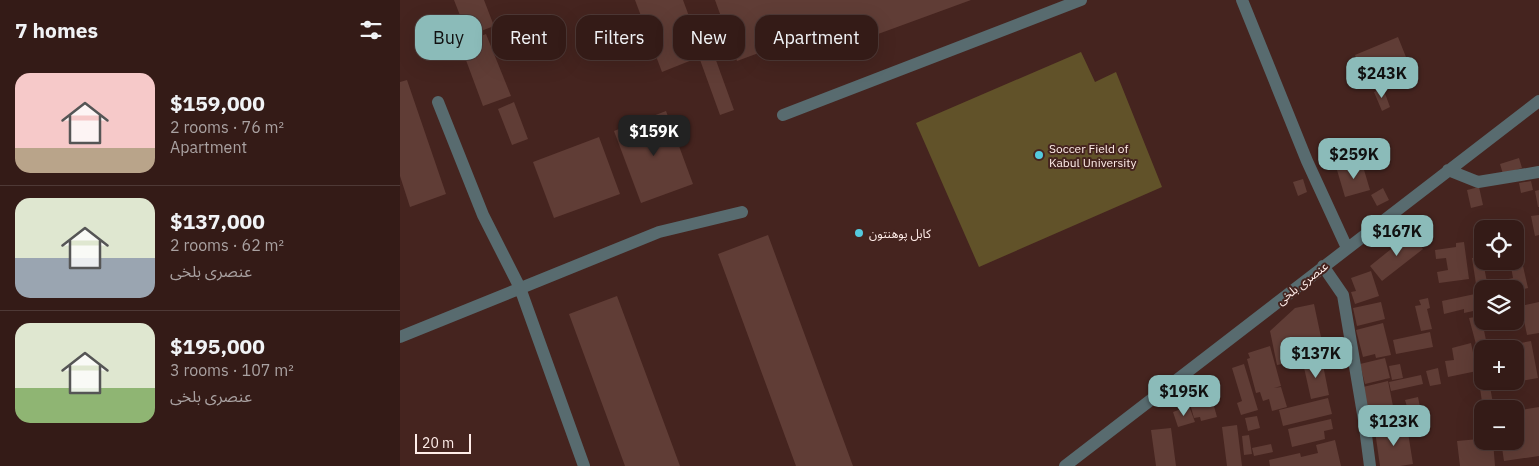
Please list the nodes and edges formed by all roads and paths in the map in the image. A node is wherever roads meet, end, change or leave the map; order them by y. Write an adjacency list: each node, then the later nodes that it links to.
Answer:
1 (1081, 0): 5 (street)
2 (1242, 0): 9 (street)
3 (1539, 101): 6 (street, عنصری بلخی)
4 (438, 102): 11 (street)
5 (783, 115)
6 (1448, 170): 7 (street); 9 (street, عنصری بلخی)
7 (1539, 172)
8 (742, 212): 11 (street)
9 (1347, 248): 10 (street, عنصری بلخی)
10 (1323, 266): 14 (street, عنصری بلخی); 15 (street)
11 (520, 288): 12 (street); 13 (street)
12 (400, 337)
13 (584, 466)
14 (1065, 466)
15 (1370, 466)

